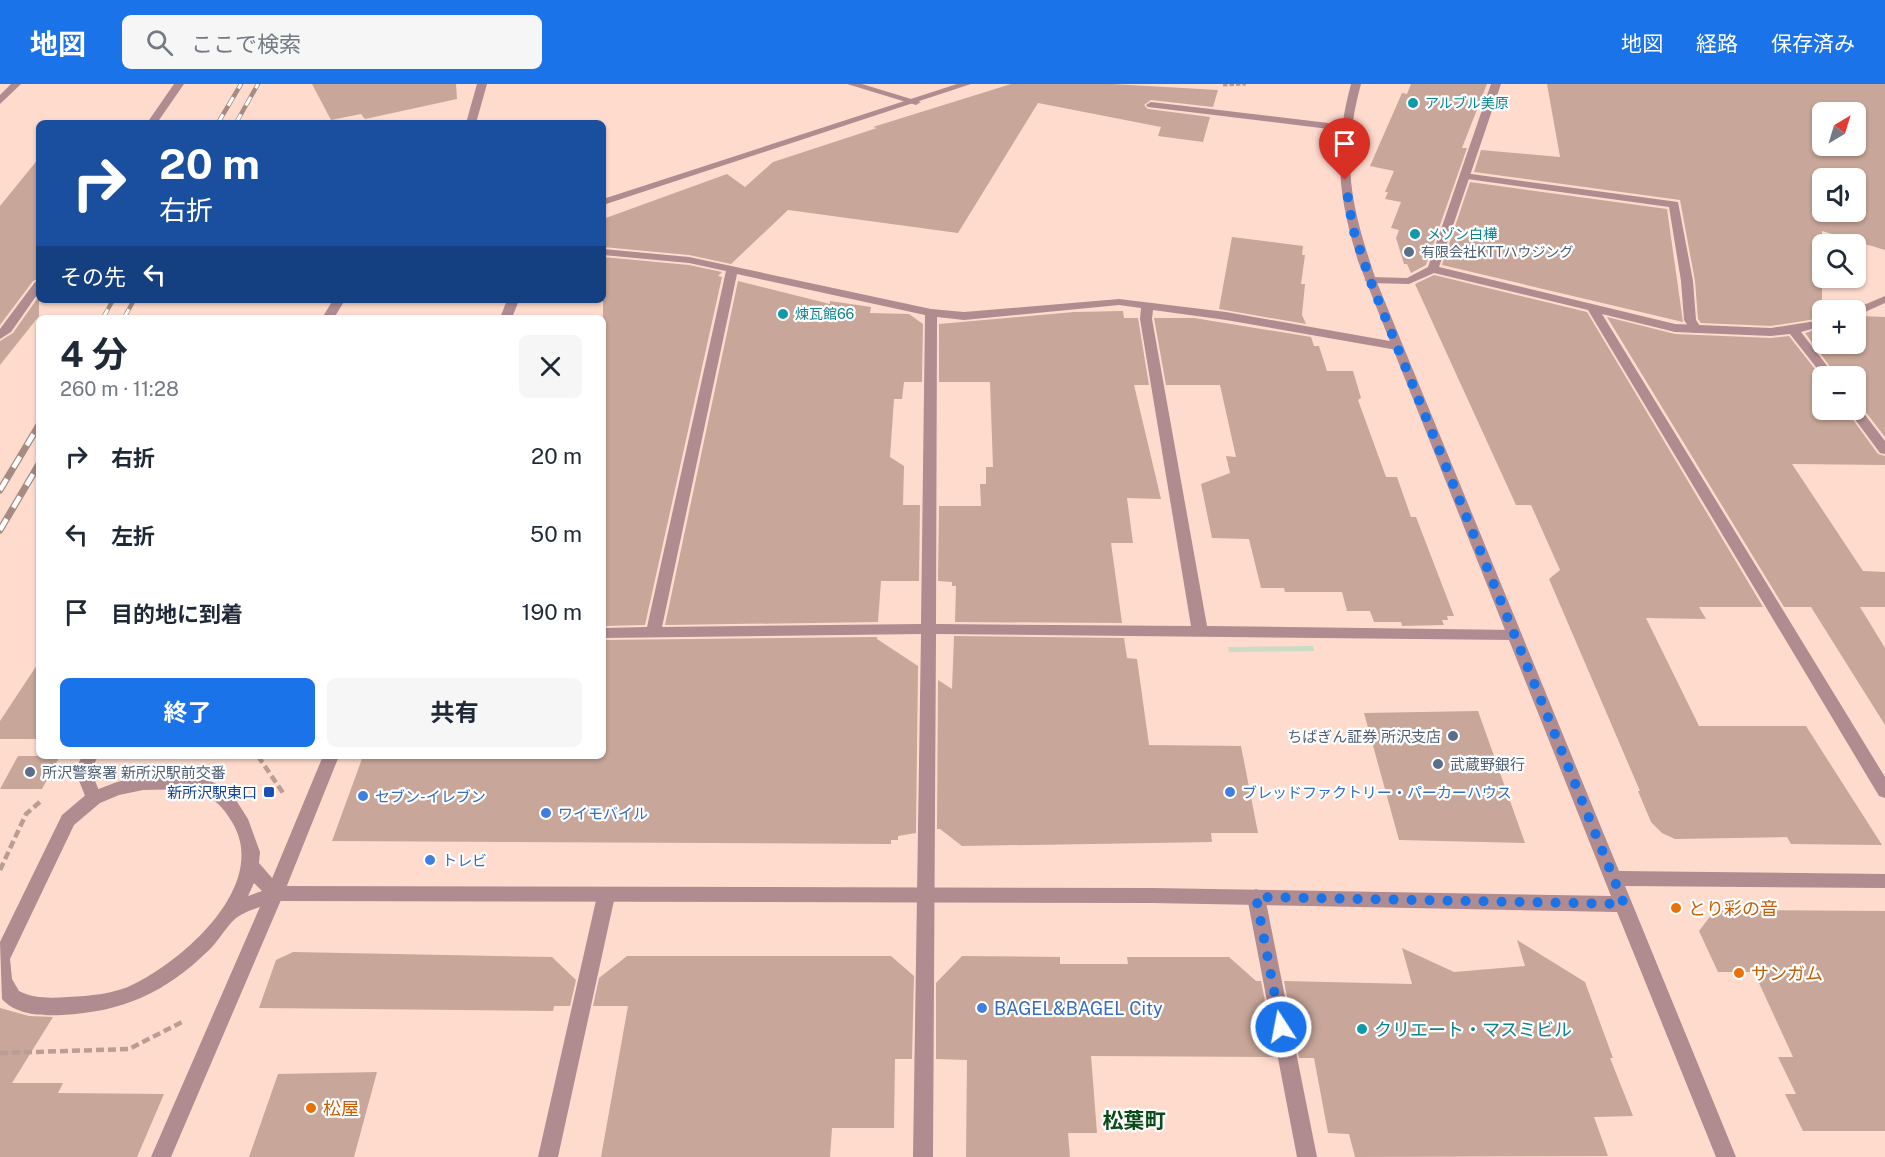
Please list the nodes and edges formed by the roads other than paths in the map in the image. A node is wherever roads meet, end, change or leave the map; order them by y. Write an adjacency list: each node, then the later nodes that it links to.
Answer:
1 (16, 84): 8 (street)
2 (179, 84): 11 (street)
3 (482, 84): 12 (street)
4 (852, 84): 9 (street)
5 (966, 84): 9 (street)
6 (1356, 84): 13 (street)
7 (1496, 84): 14 (street)
8 (0, 101)
9 (916, 102): 15 (street)
10 (1151, 105): 13 (street)
11 (154, 120)
12 (472, 120)
13 (1345, 128): 19 (street)
14 (1464, 176): 17 (street); 27 (street)
15 (606, 201)
16 (606, 252): 18 (street)
17 (1433, 269): 19 (street); 24 (street)
18 (732, 270): 25 (street); 37 (street)
19 (1370, 280): 30 (street)
20 (36, 288): 28 (street)
21 (1885, 299): 23 (street)
22 (1147, 306): 25 (street); 30 (street); 35 (street)
23 (1866, 308)
24 (1593, 309): 27 (street); 41 (street)
25 (931, 313): 34 (street)
26 (1812, 325): 29 (street)
27 (1696, 329): 29 (street)
28 (2, 330)
29 (1793, 330): 31 (street)
30 (1397, 346): 38 (street)
31 (1821, 366)
32 (1862, 420): 33 (street)
33 (1885, 450)
34 (927, 630): 35 (street); 37 (street); 47 (street)
35 (1200, 632): 38 (street)
36 (606, 633): 37 (street)
37 (653, 633)
38 (1514, 635): 44 (street)
39 (89, 759): 42 (street)
40 (330, 759): 46 (street)
41 (1885, 791)
42 (94, 798): 43 (street); 51 (street)
43 (252, 868): 46 (street); 51 (street)
44 (1612, 879): 45 (street); 50 (street)
45 (1885, 882)
46 (275, 893): 48 (street); 51 (street); 52 (street)
47 (928, 895): 48 (street); 49 (street); 54 (street)
48 (606, 896): 53 (street)
49 (1256, 897): 50 (street); 55 (street)
50 (1624, 904): 56 (street)
51 (231, 912)
52 (161, 1157)
53 (548, 1157)
54 (923, 1157)
55 (1306, 1157)
56 (1726, 1157)

